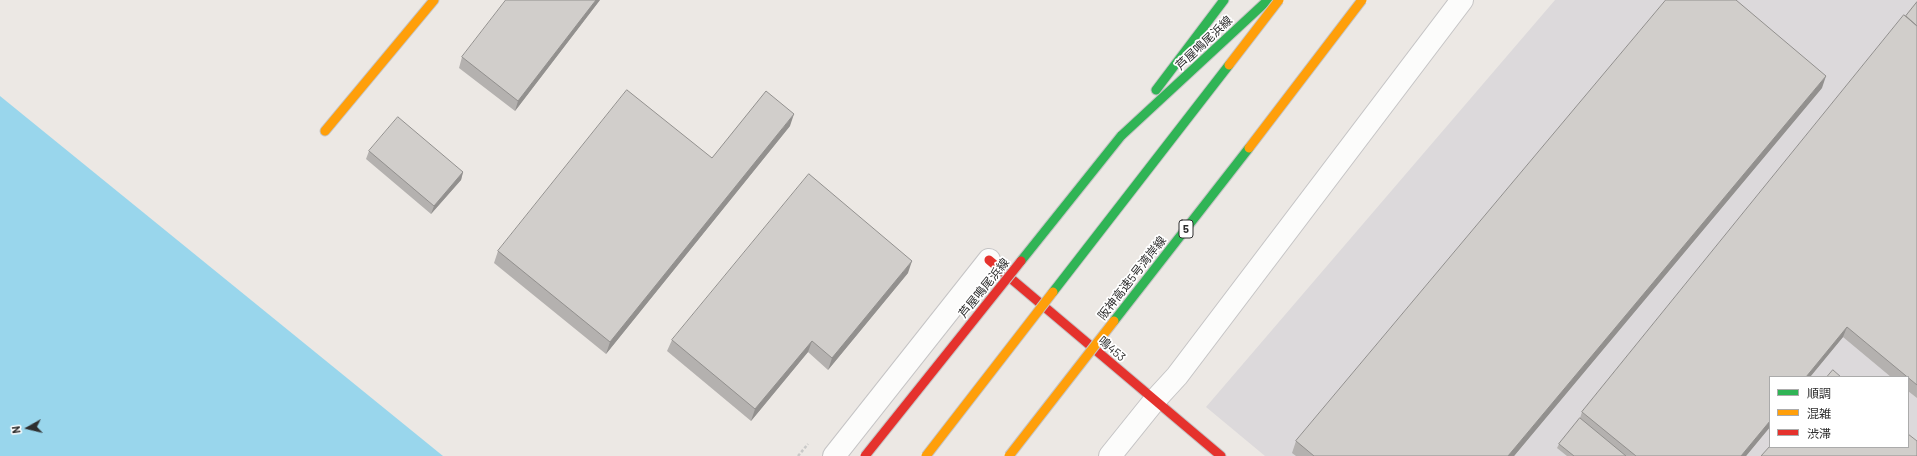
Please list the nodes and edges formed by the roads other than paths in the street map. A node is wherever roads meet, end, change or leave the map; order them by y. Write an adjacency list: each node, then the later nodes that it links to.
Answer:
1 (434, 0): 7 (main road)
2 (1224, 0): 8 (main road, 芦屋鳴尾浜線)
3 (1268, 0): 8 (main road, 芦屋鳴尾浜線)
4 (1279, 0): 13 (main road, bridge)
5 (1362, 0): 14 (main road, 阪神高速5号湾岸線 / 5, bridge)
6 (1462, 0): 10 (street)
7 (325, 131)
8 (1121, 136): 12 (main road, 芦屋鳴尾浜線, bridge)
9 (989, 260): 10 (main road, 鳴453); 11 (street)
10 (1155, 400): 15 (street); 16 (main road, 鳴453)
11 (834, 456)
12 (865, 456)
13 (926, 456)
14 (1008, 456)
15 (1110, 456)
16 (1221, 456)

